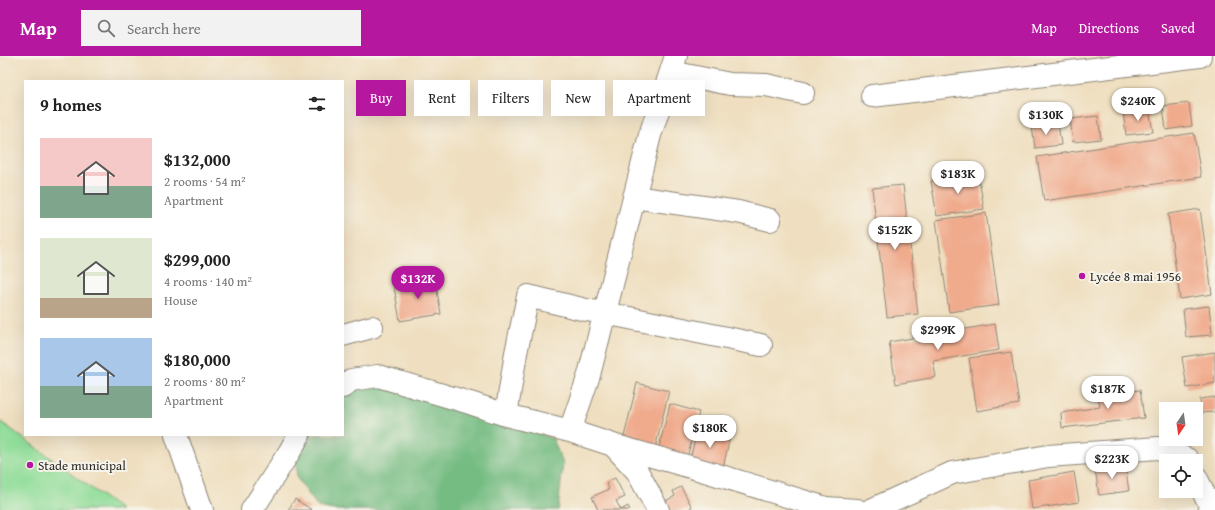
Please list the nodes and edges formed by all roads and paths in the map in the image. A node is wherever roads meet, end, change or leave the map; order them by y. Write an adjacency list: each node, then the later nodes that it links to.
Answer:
1 (1200, 56): 4 (street)
2 (673, 64): 3 (street); 5 (street)
3 (803, 93)
4 (872, 96)
5 (634, 197): 6 (street); 7 (street)
6 (770, 220)
7 (605, 313): 10 (street); 12 (street); 13 (street)
8 (372, 327): 9 (street)
9 (344, 335)
10 (761, 345)
11 (344, 386): 12 (street)
12 (506, 415): 13 (street)
13 (570, 431): 16 (street)
14 (176, 436): 19 (street)
15 (291, 440): 20 (street)
16 (613, 445): 21 (street); 22 (street)
17 (1174, 454): 23 (street)
18 (1203, 491): 24 (street)
19 (202, 510)
20 (252, 510)
21 (658, 510)
22 (857, 510)
23 (871, 510)
24 (1212, 510)

